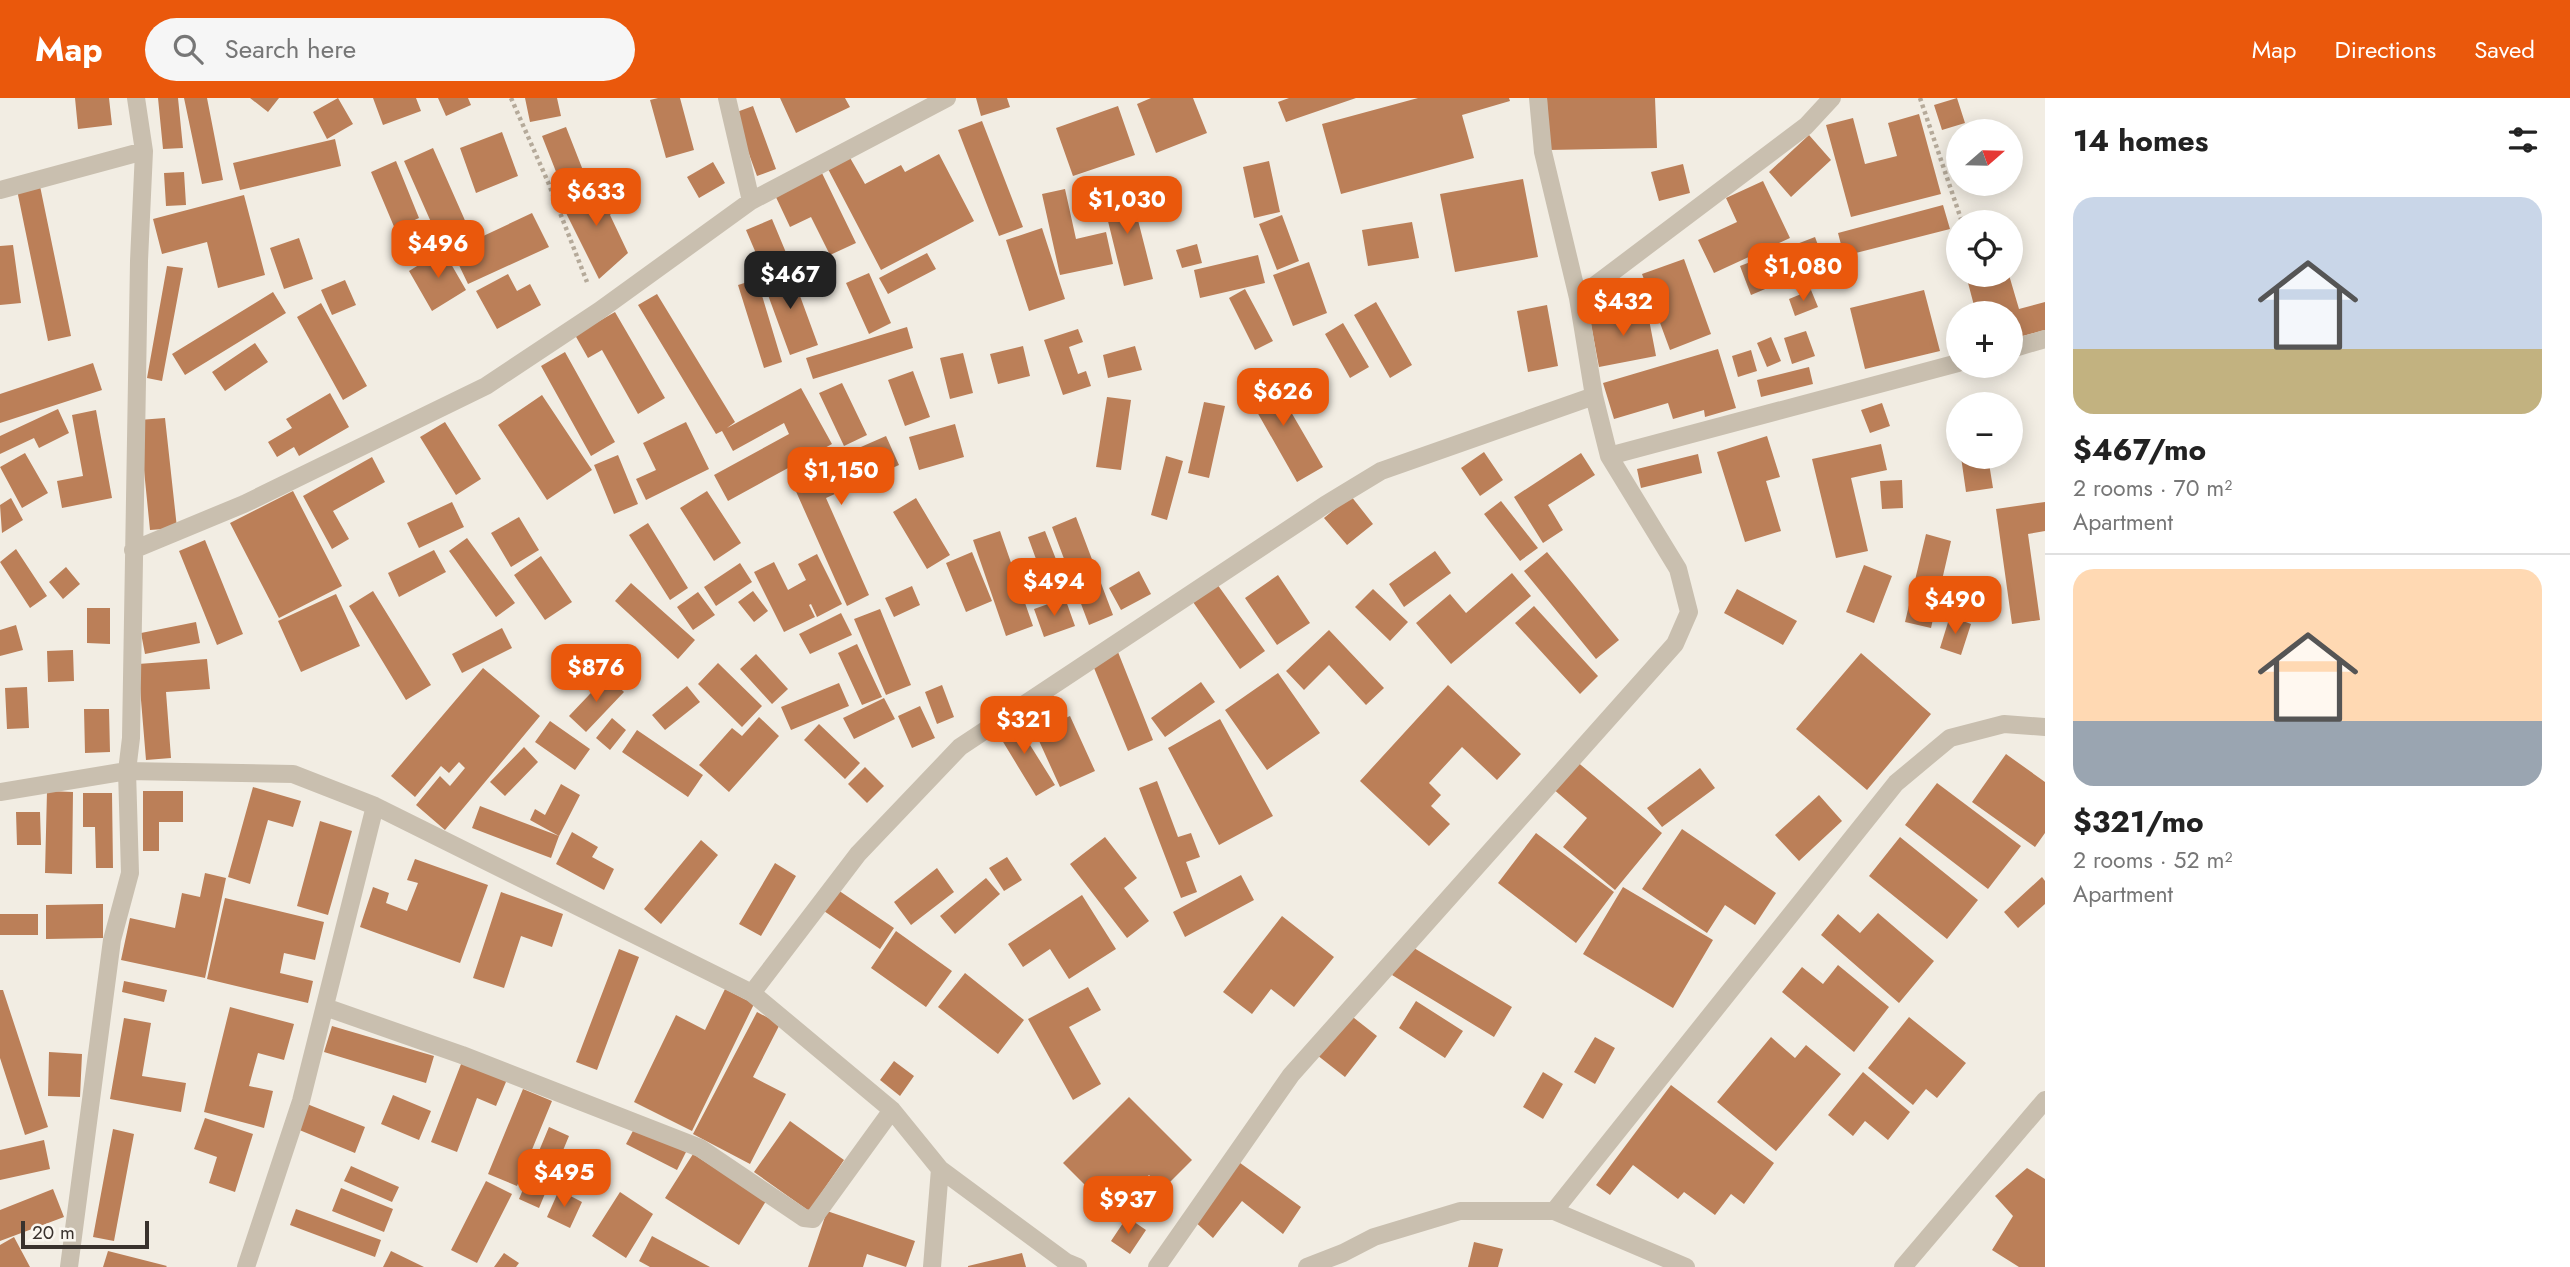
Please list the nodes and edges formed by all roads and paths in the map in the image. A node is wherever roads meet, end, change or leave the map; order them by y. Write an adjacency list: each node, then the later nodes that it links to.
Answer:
1 (136, 98): 8 (street)
2 (512, 98): 13 (path)
3 (727, 98): 10 (street)
4 (947, 98): 10 (street)
5 (1538, 98): 12 (street)
6 (1832, 98): 12 (street)
7 (1920, 98): 11 (path)
8 (144, 151): 9 (street); 19 (street)
9 (0, 190)
10 (751, 201): 13 (street)
11 (1958, 210)
12 (1578, 298): 17 (street)
13 (599, 311): 19 (street)
14 (2045, 339): 15 (street)
15 (2023, 345)
16 (1946, 366): 18 (street)
17 (1594, 396): 18 (street); 24 (street)
18 (1609, 456): 34 (street)
19 (134, 550): 21 (street)
20 (2045, 727): 29 (street)
21 (127, 771): 22 (street); 23 (street); 30 (street)
22 (0, 792)
23 (375, 806): 24 (street); 25 (street)
24 (752, 993): 27 (street)
25 (324, 1007): 27 (street); 31 (street)
26 (2045, 1100): 37 (street)
27 (892, 1110): 28 (street)
28 (940, 1169): 32 (street); 33 (street)
29 (1554, 1211): 35 (street); 36 (street)
30 (69, 1267)
31 (246, 1267)
32 (932, 1267)
33 (1077, 1267)
34 (1157, 1267)
35 (1307, 1267)
36 (1686, 1267)
37 (1903, 1267)

